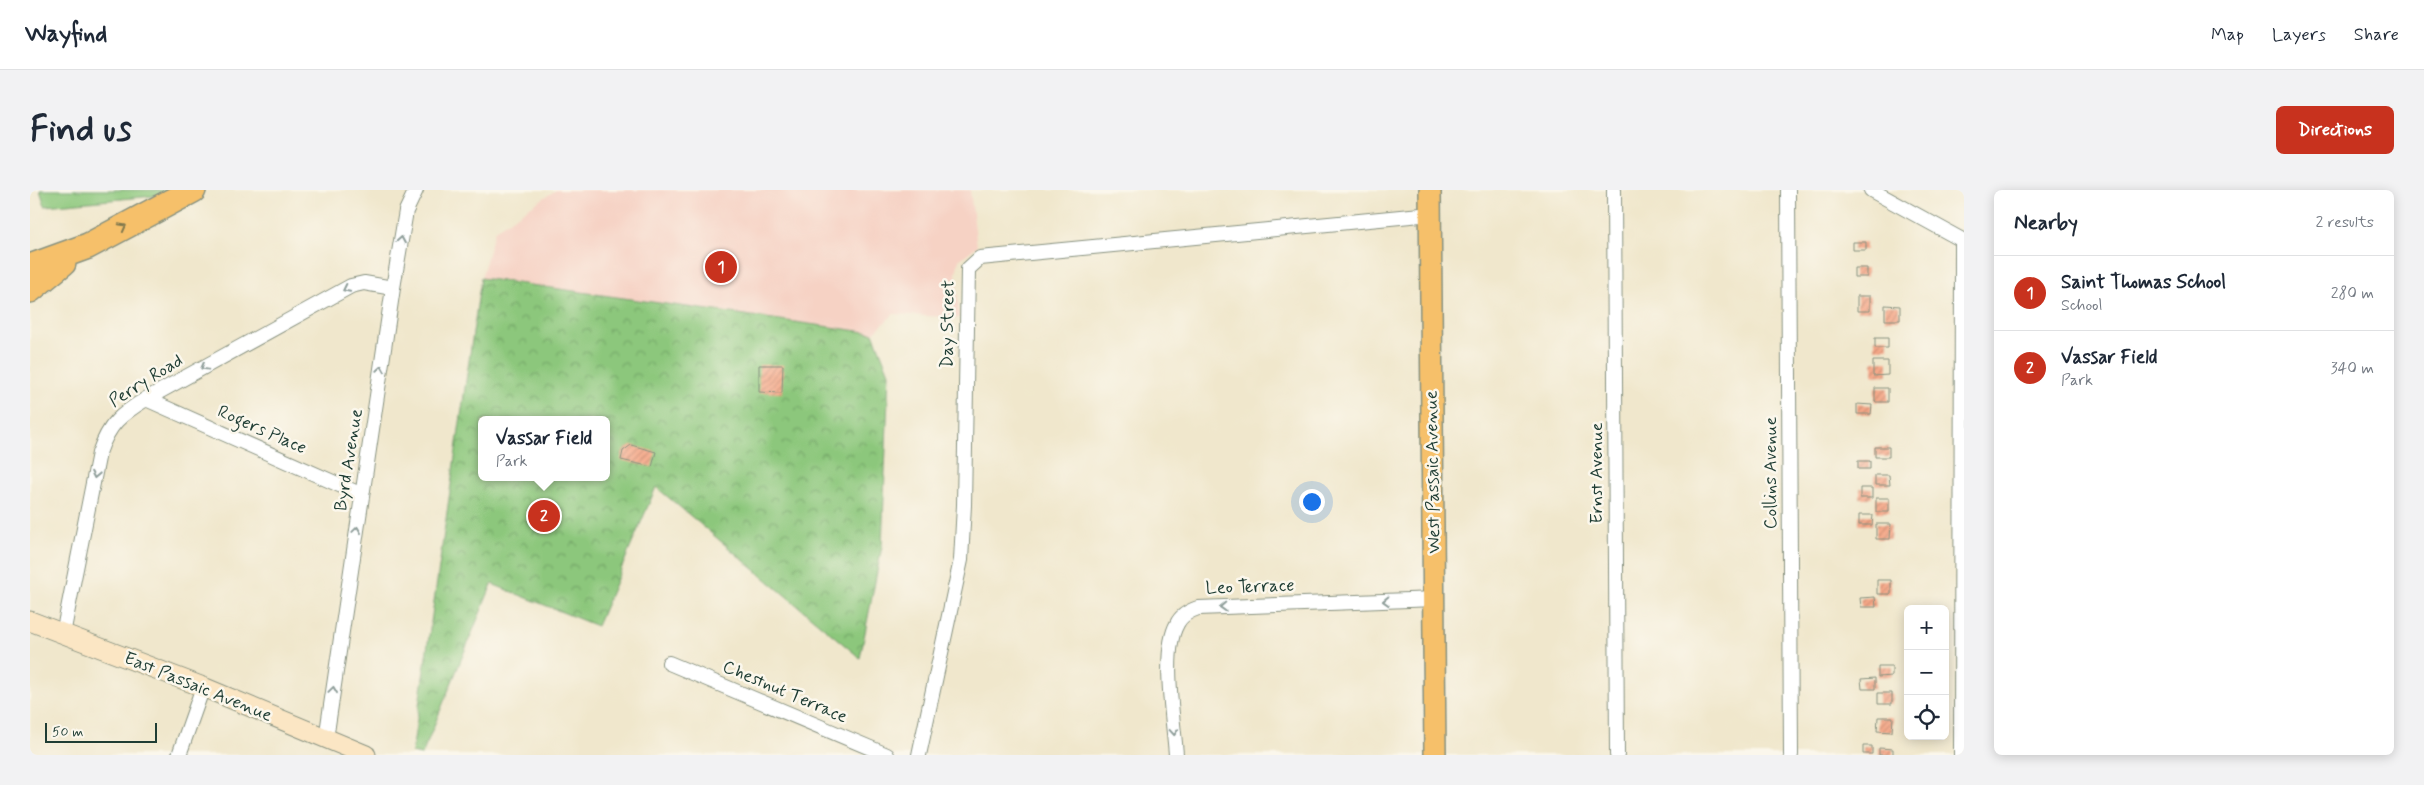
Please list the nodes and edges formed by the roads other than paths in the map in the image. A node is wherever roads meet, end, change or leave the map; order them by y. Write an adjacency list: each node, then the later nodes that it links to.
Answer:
1 (193, 190): 9 (highway, one-way to 1)
2 (416, 190): 11 (street, Byrd Avenue, one-way to 2)
3 (1430, 190): 7 (main road, West Passaic Avenue)
4 (1614, 190): 27 (street, Ernst Avenue)
5 (1788, 190): 28 (street, Collins Avenue)
6 (1871, 190): 8 (street)
7 (1431, 214): 15 (main road, West Passaic Avenue); 24 (street, Day Street)
8 (1963, 240): 29 (street)
9 (88, 246): 10 (highway); 12 (highway)
10 (30, 267)
11 (393, 288): 13 (street, Perry Road, one-way to 13); 14 (street, Byrd Avenue, one-way to 11)
12 (30, 290)
13 (146, 399): 14 (street, Rogers Place); 17 (street, Perry Road, one-way to 17)
14 (362, 495): 20 (street, Byrd Avenue, one-way to 14)
15 (1435, 599): 25 (street, Leo Terrace, one-way to 25); 26 (main road, West Passaic Avenue)
16 (30, 621): 17 (main road, East Passaic Avenue)
17 (63, 634): 19 (main road, East Passaic Avenue)
18 (669, 663): 23 (street, Chestnut Terrace)
19 (202, 687): 20 (main road, East Passaic Avenue); 21 (street)
20 (326, 738): 22 (main road, East Passaic Avenue)
21 (179, 755)
22 (366, 755)
23 (887, 755)
24 (919, 755)
25 (1176, 755)
26 (1435, 755)
27 (1617, 755)
28 (1791, 755)
29 (1961, 755)

